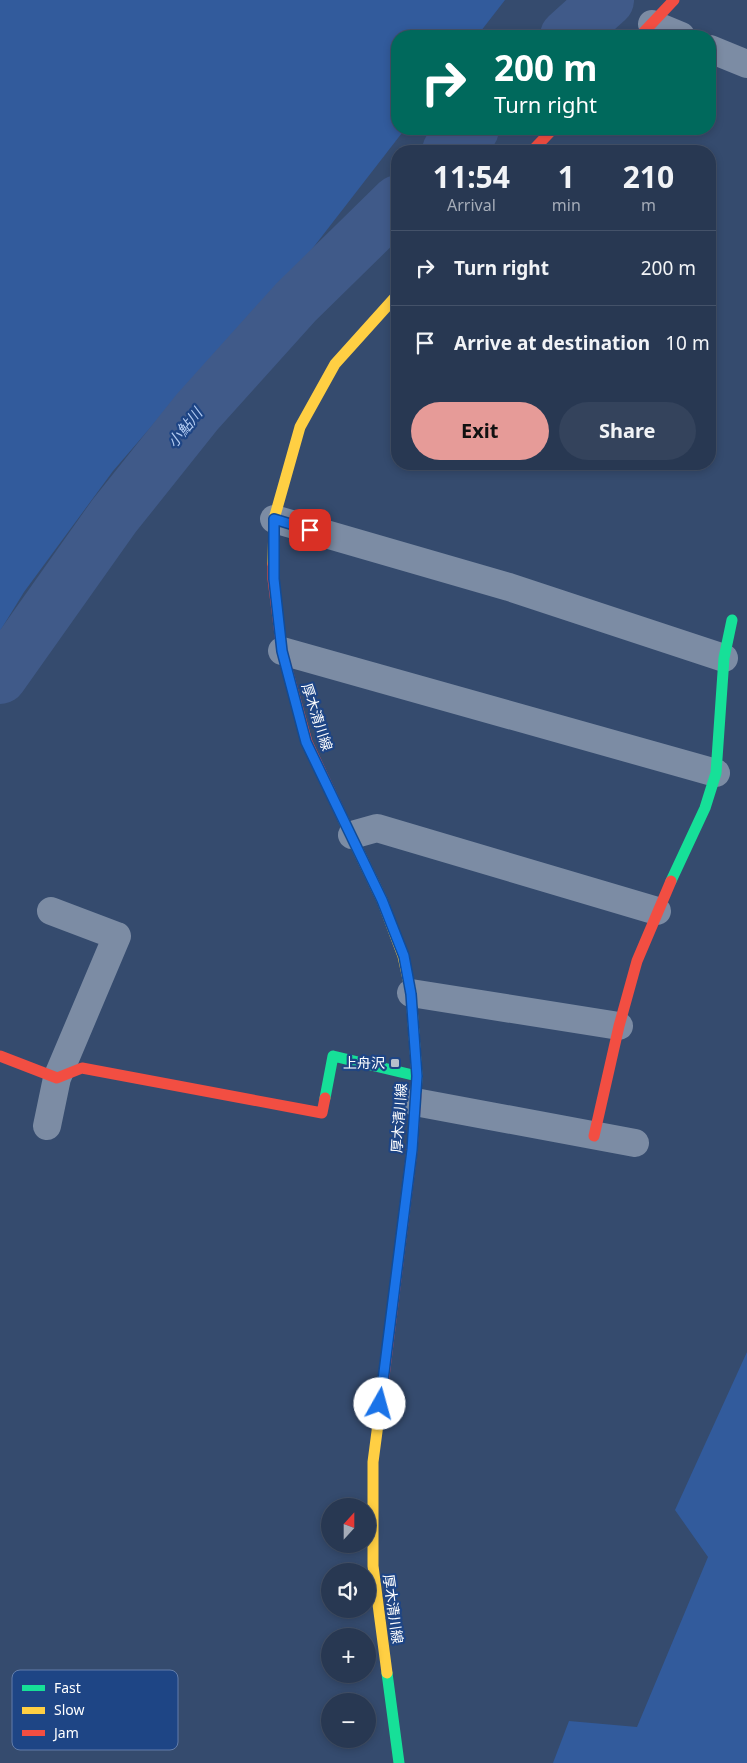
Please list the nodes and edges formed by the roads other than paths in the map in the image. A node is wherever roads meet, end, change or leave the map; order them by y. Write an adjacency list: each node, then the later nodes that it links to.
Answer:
1 (674, 0): 2 (main road)
2 (646, 30)
3 (716, 51): 4 (street)
4 (747, 64)
5 (547, 135): 6 (main road)
6 (538, 145)
7 (391, 302): 8 (main road, 厚木清川線)
8 (274, 519): 10 (main road, 厚木清川線); 11 (street)
9 (732, 620): 11 (main road)
10 (282, 651): 12 (street); 13 (main road, 厚木清川線)
11 (724, 658): 12 (main road)
12 (716, 773): 15 (main road)
13 (352, 835): 15 (street); 16 (main road, 厚木清川線)
14 (51, 912): 19 (street)
15 (657, 912): 17 (main road)
16 (411, 994): 17 (street); 20 (main road, 厚木清川線)
17 (619, 1026): 22 (main road)
18 (0, 1056): 19 (main road)
19 (57, 1078): 20 (main road); 21 (street)
20 (416, 1089): 22 (street); 24 (main road, 厚木清川線)
21 (47, 1126)
22 (594, 1136): 23 (street)
23 (635, 1143)
24 (399, 1763)

